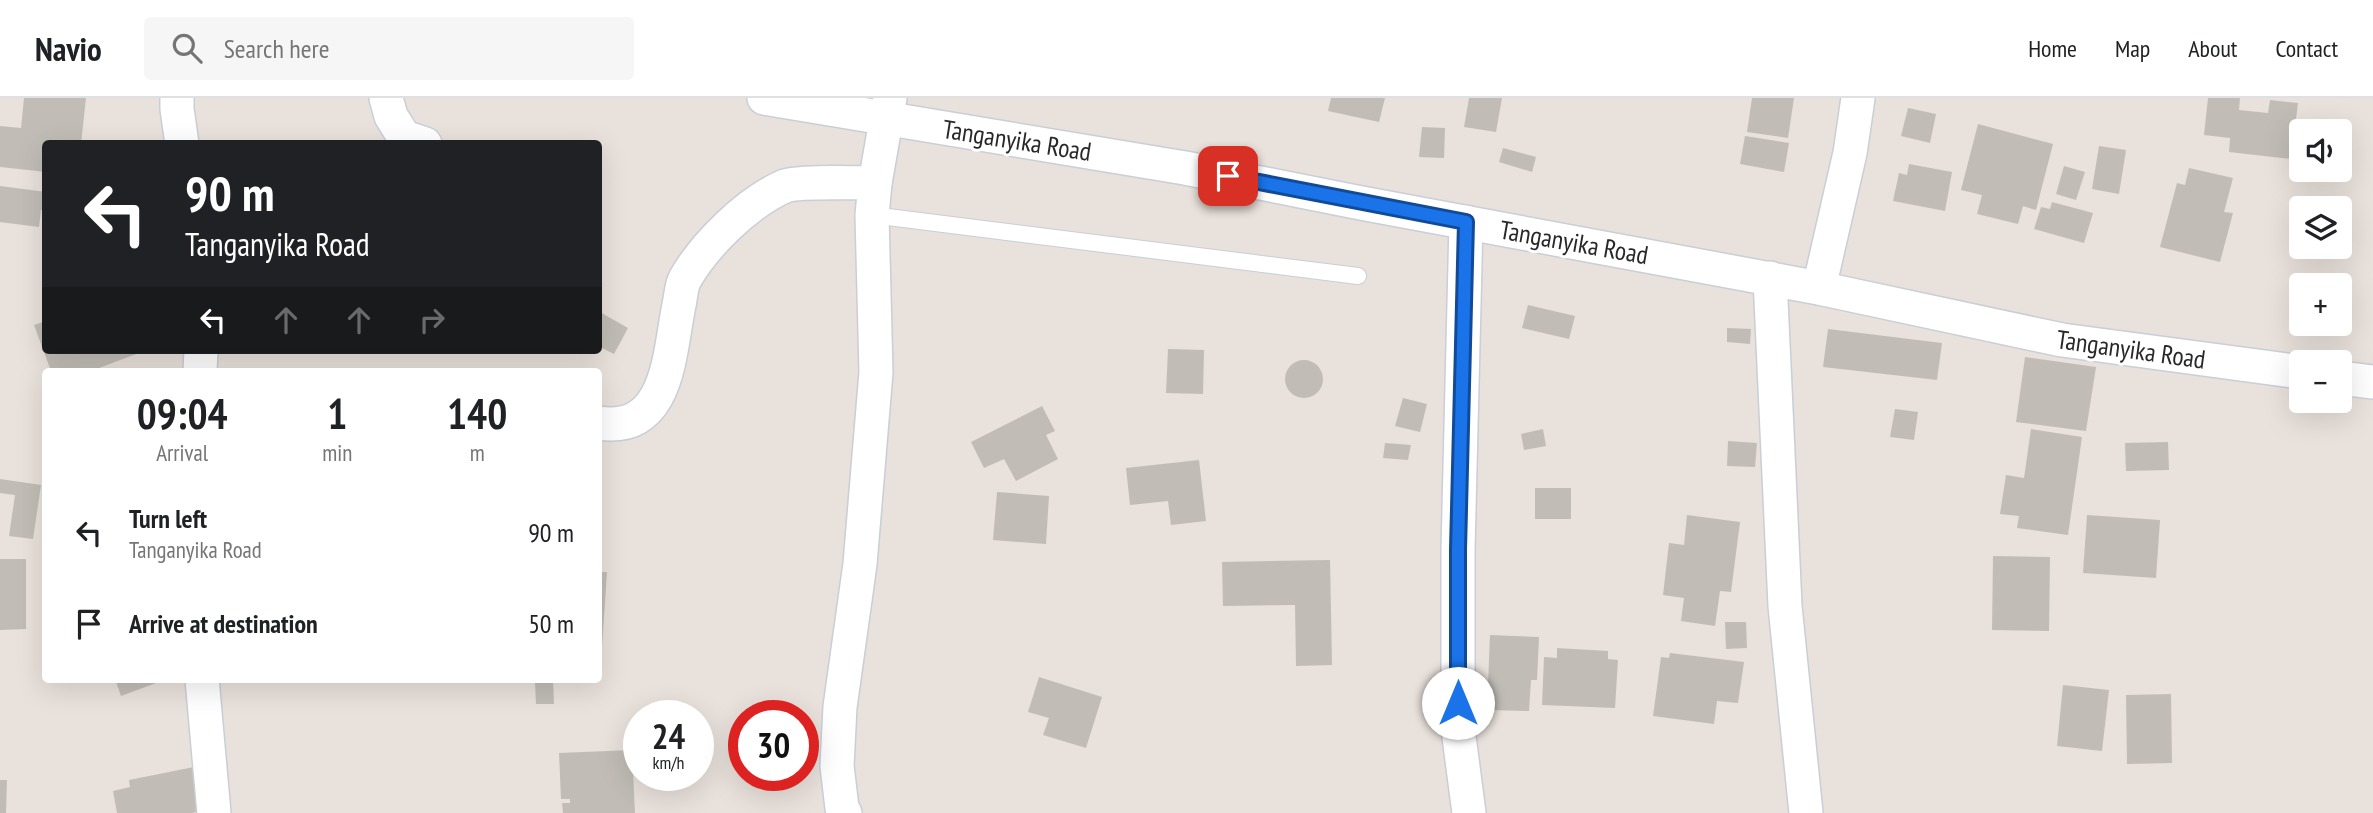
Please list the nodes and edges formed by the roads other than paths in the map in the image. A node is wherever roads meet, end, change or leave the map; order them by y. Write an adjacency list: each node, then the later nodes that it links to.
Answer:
1 (177, 98): 6 (street)
2 (386, 98): 7 (street)
3 (764, 98): 5 (street, Tanganyika Road)
4 (1858, 98): 12 (street)
5 (888, 108): 8 (street); 9 (street, Tanganyika Road)
6 (181, 140)
7 (413, 140)
8 (874, 199): 10 (lane); 14 (street); 17 (street)
9 (1466, 222): 11 (street, Tanganyika Road); 18 (street)
10 (1358, 276)
11 (1770, 278): 12 (street, Tanganyika Road); 19 (street)
12 (1819, 288): 13 (street, Tanganyika Road)
13 (2289, 370)
14 (602, 423)
15 (202, 683): 16 (street)
16 (214, 813)
17 (845, 813)
18 (1469, 813)
19 (1806, 813)

